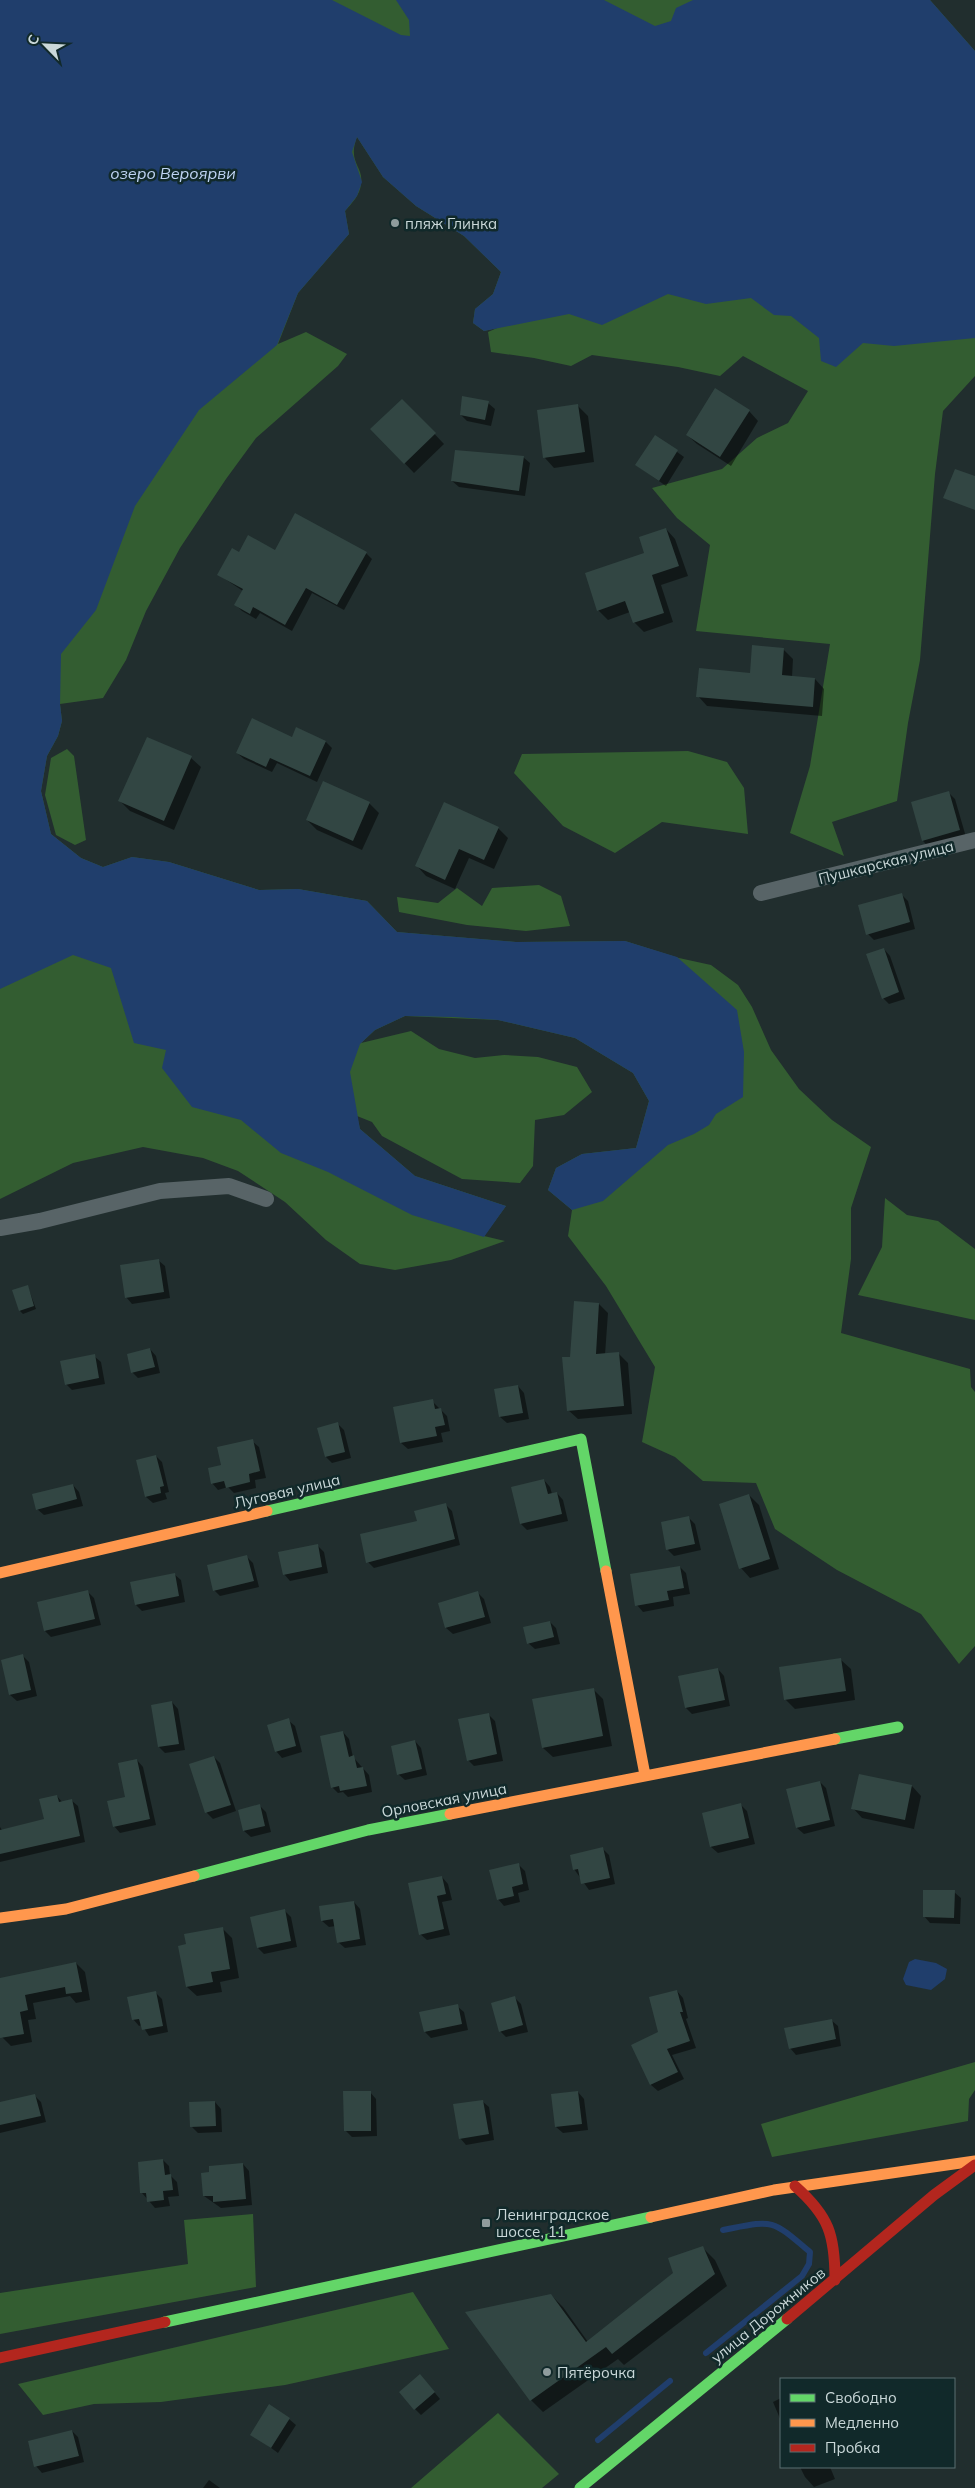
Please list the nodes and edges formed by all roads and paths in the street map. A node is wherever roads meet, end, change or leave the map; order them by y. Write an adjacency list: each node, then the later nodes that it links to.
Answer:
1 (975, 840): 2 (street, Пушкарская улица)
2 (761, 894)
3 (266, 1199): 4 (street)
4 (0, 1228)
5 (0, 1573): 7 (street, Луговая улица)
6 (898, 1727): 7 (street, Орловская улица)
7 (645, 1775): 8 (street, Орловская улица)
8 (0, 1918)
9 (975, 2161): 11 (street)
10 (975, 2165): 12 (street, улица Дорожников)
11 (795, 2186): 12 (street); 13 (street)
12 (835, 2280): 14 (street, улица Дорожников)
13 (0, 2358)
14 (580, 2488)

